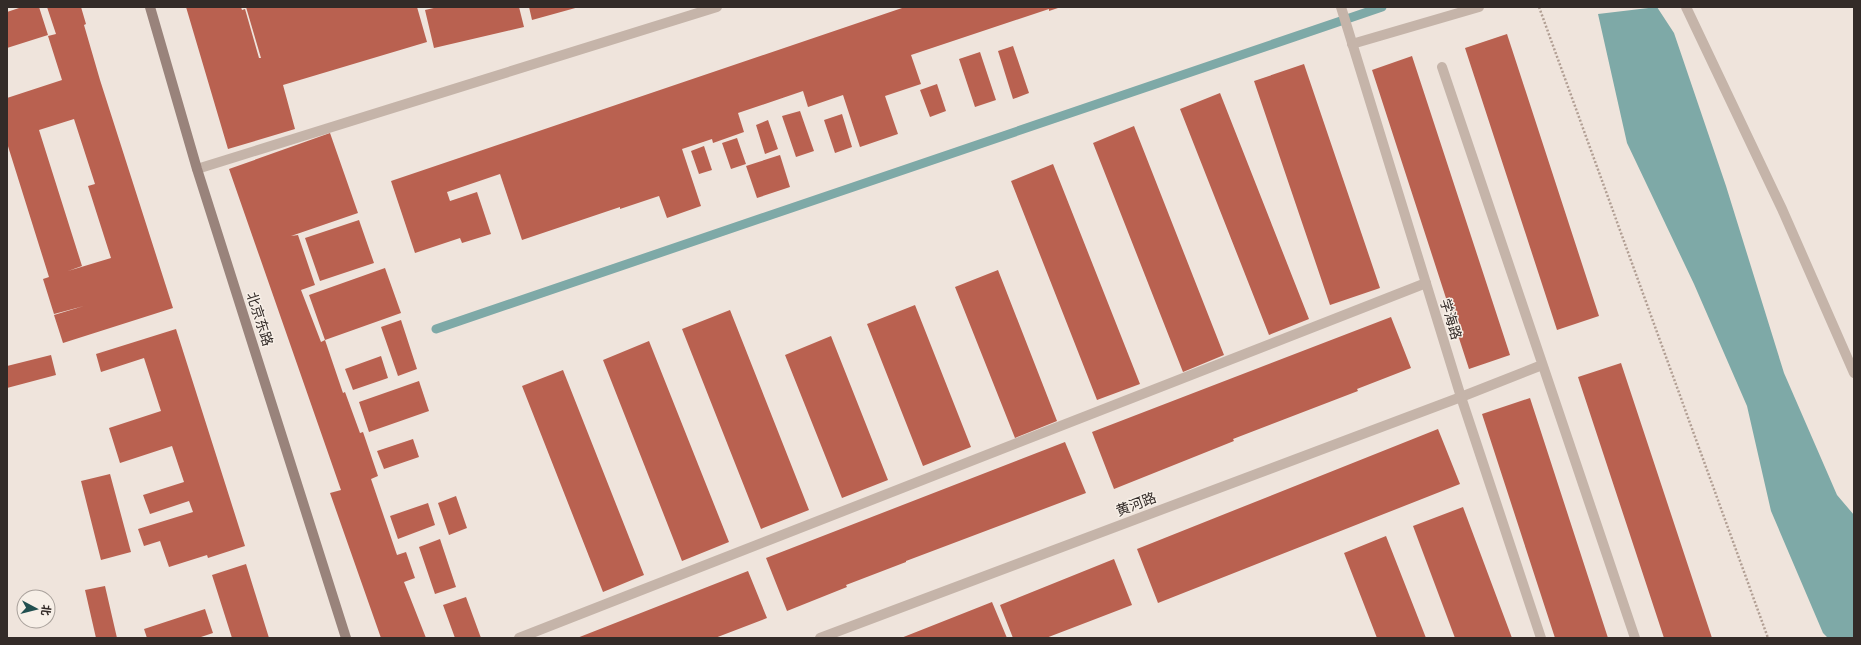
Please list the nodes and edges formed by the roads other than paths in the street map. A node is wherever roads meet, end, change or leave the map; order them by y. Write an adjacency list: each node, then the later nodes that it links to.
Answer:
1 (150, 7): 8 (main road, 北京东路)
2 (717, 7): 8 (street)
3 (1341, 7): 6 (street, 学海路)
4 (1479, 7): 6 (street)
5 (1686, 7): 11 (street)
6 (1352, 44): 9 (street, 学海路)
7 (1442, 67): 10 (street)
8 (197, 169): 13 (main road, 北京东路)
9 (1426, 283): 12 (street, 学海路); 14 (street)
10 (1542, 365): 12 (street, 黄河路); 17 (street)
11 (1854, 373)
12 (1461, 397): 15 (street, 黄河路); 16 (street, 学海路)
13 (346, 638)
14 (519, 638)
15 (820, 638)
16 (1541, 638)
17 (1635, 638)

